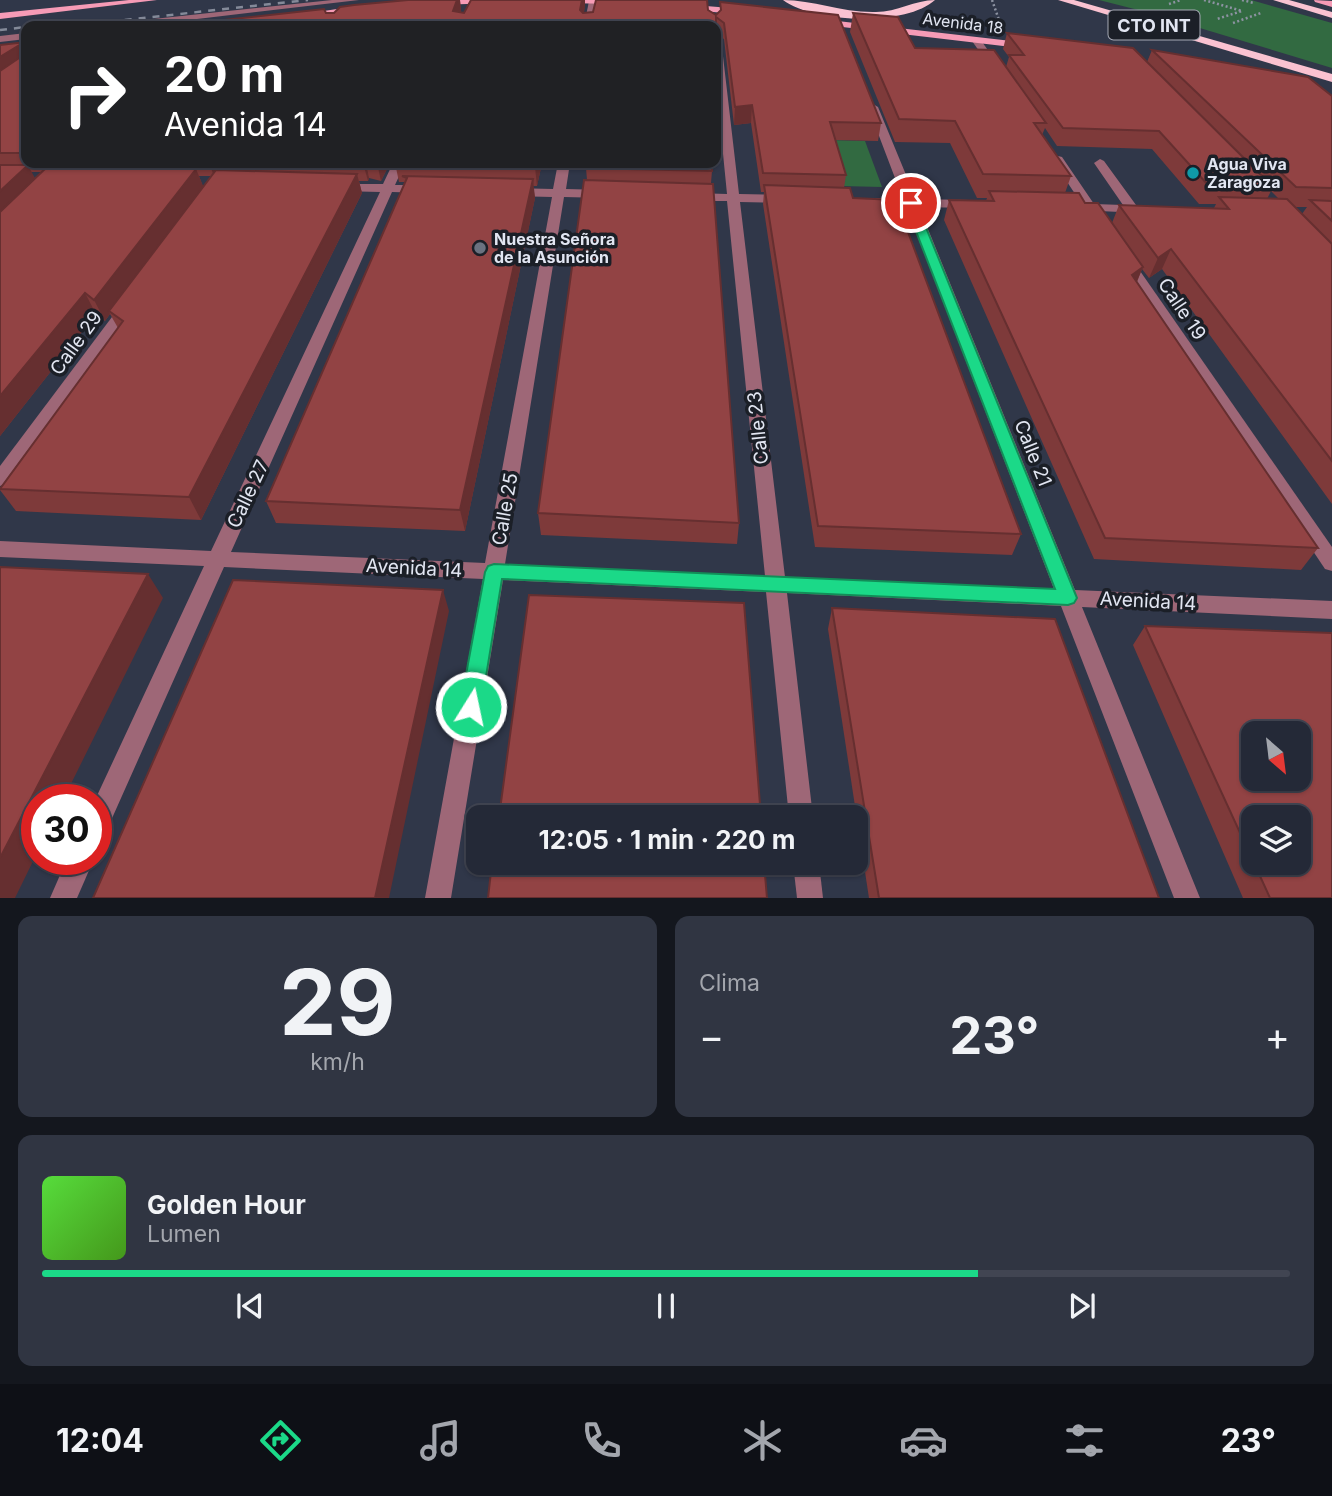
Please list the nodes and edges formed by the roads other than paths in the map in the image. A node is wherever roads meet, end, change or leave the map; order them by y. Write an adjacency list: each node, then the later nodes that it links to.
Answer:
1 (67, 0): 17 (main road)
2 (153, 0): 21 (main road)
3 (355, 0): 22 (street)
4 (497, 0): 15 (main road)
5 (562, 0): 11 (main road)
6 (788, 0): 7 (highway)
7 (930, 0)
8 (1063, 0): 32 (highway, CTO INT)
9 (1278, 0): 20 (highway)
10 (1318, 0): 14 (main road)
11 (593, 1): 13 (main road); 24 (street)
12 (432, 2): 15 (main road)
13 (630, 2)
14 (1332, 4)
15 (471, 5)
16 (678, 5): 19 (main road)
17 (0, 7)
18 (370, 7): 23 (main road)
19 (751, 13)
20 (1332, 15)
21 (0, 16)
22 (162, 21)
23 (264, 21)
24 (589, 21)
25 (815, 21): 28 (main road, Avenida 18)
26 (21, 37): 27 (street)
27 (0, 39)
28 (977, 41): 30 (main road, Avenida 18); 33 (street)
29 (21, 47): 31 (main road)
30 (1034, 47)
31 (0, 49)
32 (1332, 78)
33 (1007, 85)
34 (721, 86): 47 (street, Calle 23)
35 (865, 88): 50 (street, Calle 21)
36 (1053, 152): 53 (street)
37 (1100, 163): 54 (street)
38 (397, 168): 41 (street, Calle 27)
39 (563, 168): 44 (street, Calle 25)
40 (322, 186): 41 (street)
41 (387, 188): 42 (street); 61 (street, Calle 27)
42 (440, 190)
43 (493, 191): 44 (street)
44 (559, 193): 45 (street); 63 (street, Calle 25)
45 (613, 194)
46 (680, 196): 47 (street)
47 (733, 198): 48 (street); 64 (street, Calle 23)
48 (801, 200)
49 (856, 201): 50 (street)
50 (911, 203): 51 (street); 65 (street, Calle 21)
51 (980, 205)
52 (1063, 207): 53 (street)
53 (1090, 208): 54 (street); 56 (street)
54 (1132, 209): 55 (street)
55 (1159, 209)
56 (1106, 230)
57 (1121, 253): 62 (street, Calle 19)
58 (137, 293): 59 (street, Calle 29)
59 (0, 479)
60 (0, 549): 61 (street, Avenida 14)
61 (218, 558): 63 (street, Avenida 14); 67 (street, Calle 27)
62 (1332, 564)
63 (494, 572): 64 (street, Avenida 14); 72 (street, Calle 25)
64 (776, 584): 65 (street, Avenida 14); 68 (street, Calle 23)
65 (1068, 598): 66 (street, Avenida 14); 74 (street, Calle 21)
66 (1332, 610)
67 (112, 790)
68 (801, 805)
69 (74, 875): 71 (street)
70 (807, 875): 73 (street)
71 (63, 898)
72 (438, 898)
73 (810, 898)
74 (1186, 898)

